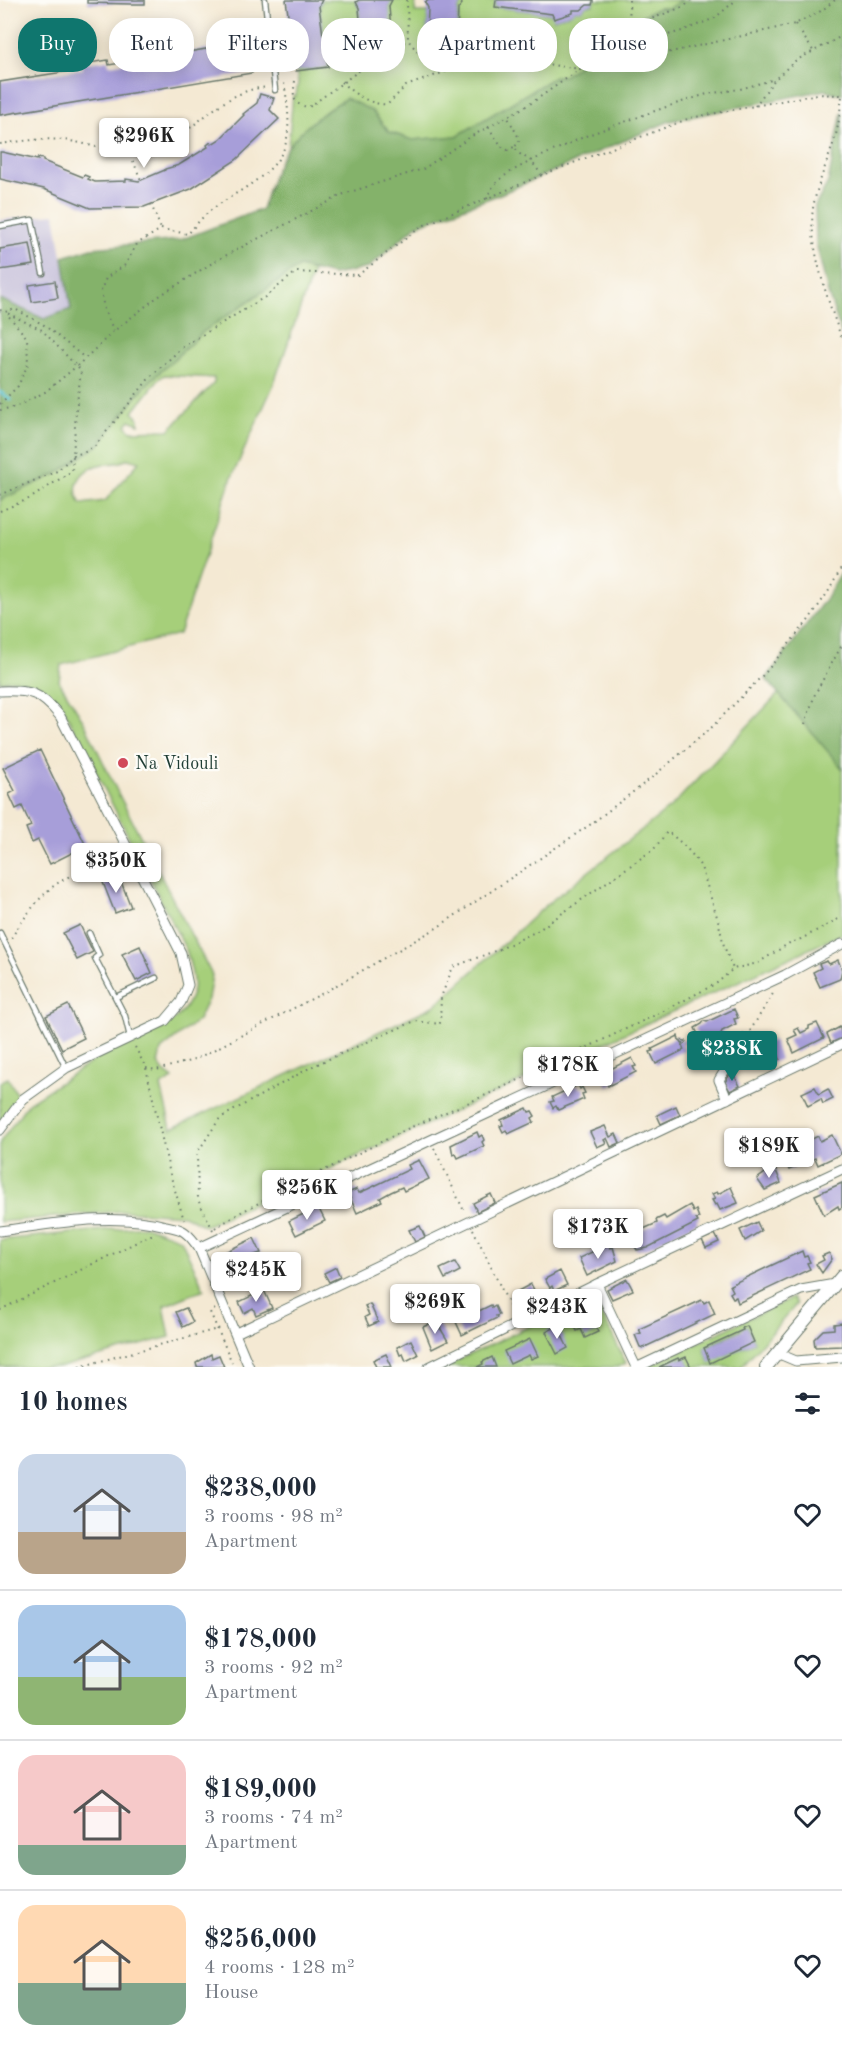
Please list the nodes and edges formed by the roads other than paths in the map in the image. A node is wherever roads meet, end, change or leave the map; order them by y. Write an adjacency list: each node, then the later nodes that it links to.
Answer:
1 (265, 0): 2 (lane)
2 (275, 90)
3 (0, 226): 4 (lane)
4 (43, 273)
5 (0, 691): 11 (street)
6 (0, 933): 14 (lane)
7 (89, 933): 10 (lane)
8 (842, 944): 19 (street)
9 (156, 978): 10 (lane)
10 (116, 997): 11 (lane)
11 (130, 1037): 14 (street)
12 (744, 1039): 15 (street)
13 (842, 1044): 15 (street)
14 (66, 1068): 16 (street)
15 (727, 1099): 22 (street)
16 (0, 1131)
17 (842, 1169): 21 (street)
18 (0, 1231): 19 (street)
19 (199, 1248): 22 (street)
20 (838, 1280): 23 (street); 27 (street)
21 (597, 1284): 26 (street); 27 (street)
22 (236, 1333): 25 (street)
23 (777, 1353): 24 (street); 28 (street)
24 (842, 1357)
25 (249, 1367)
26 (429, 1367)
27 (637, 1367)
28 (766, 1367)

